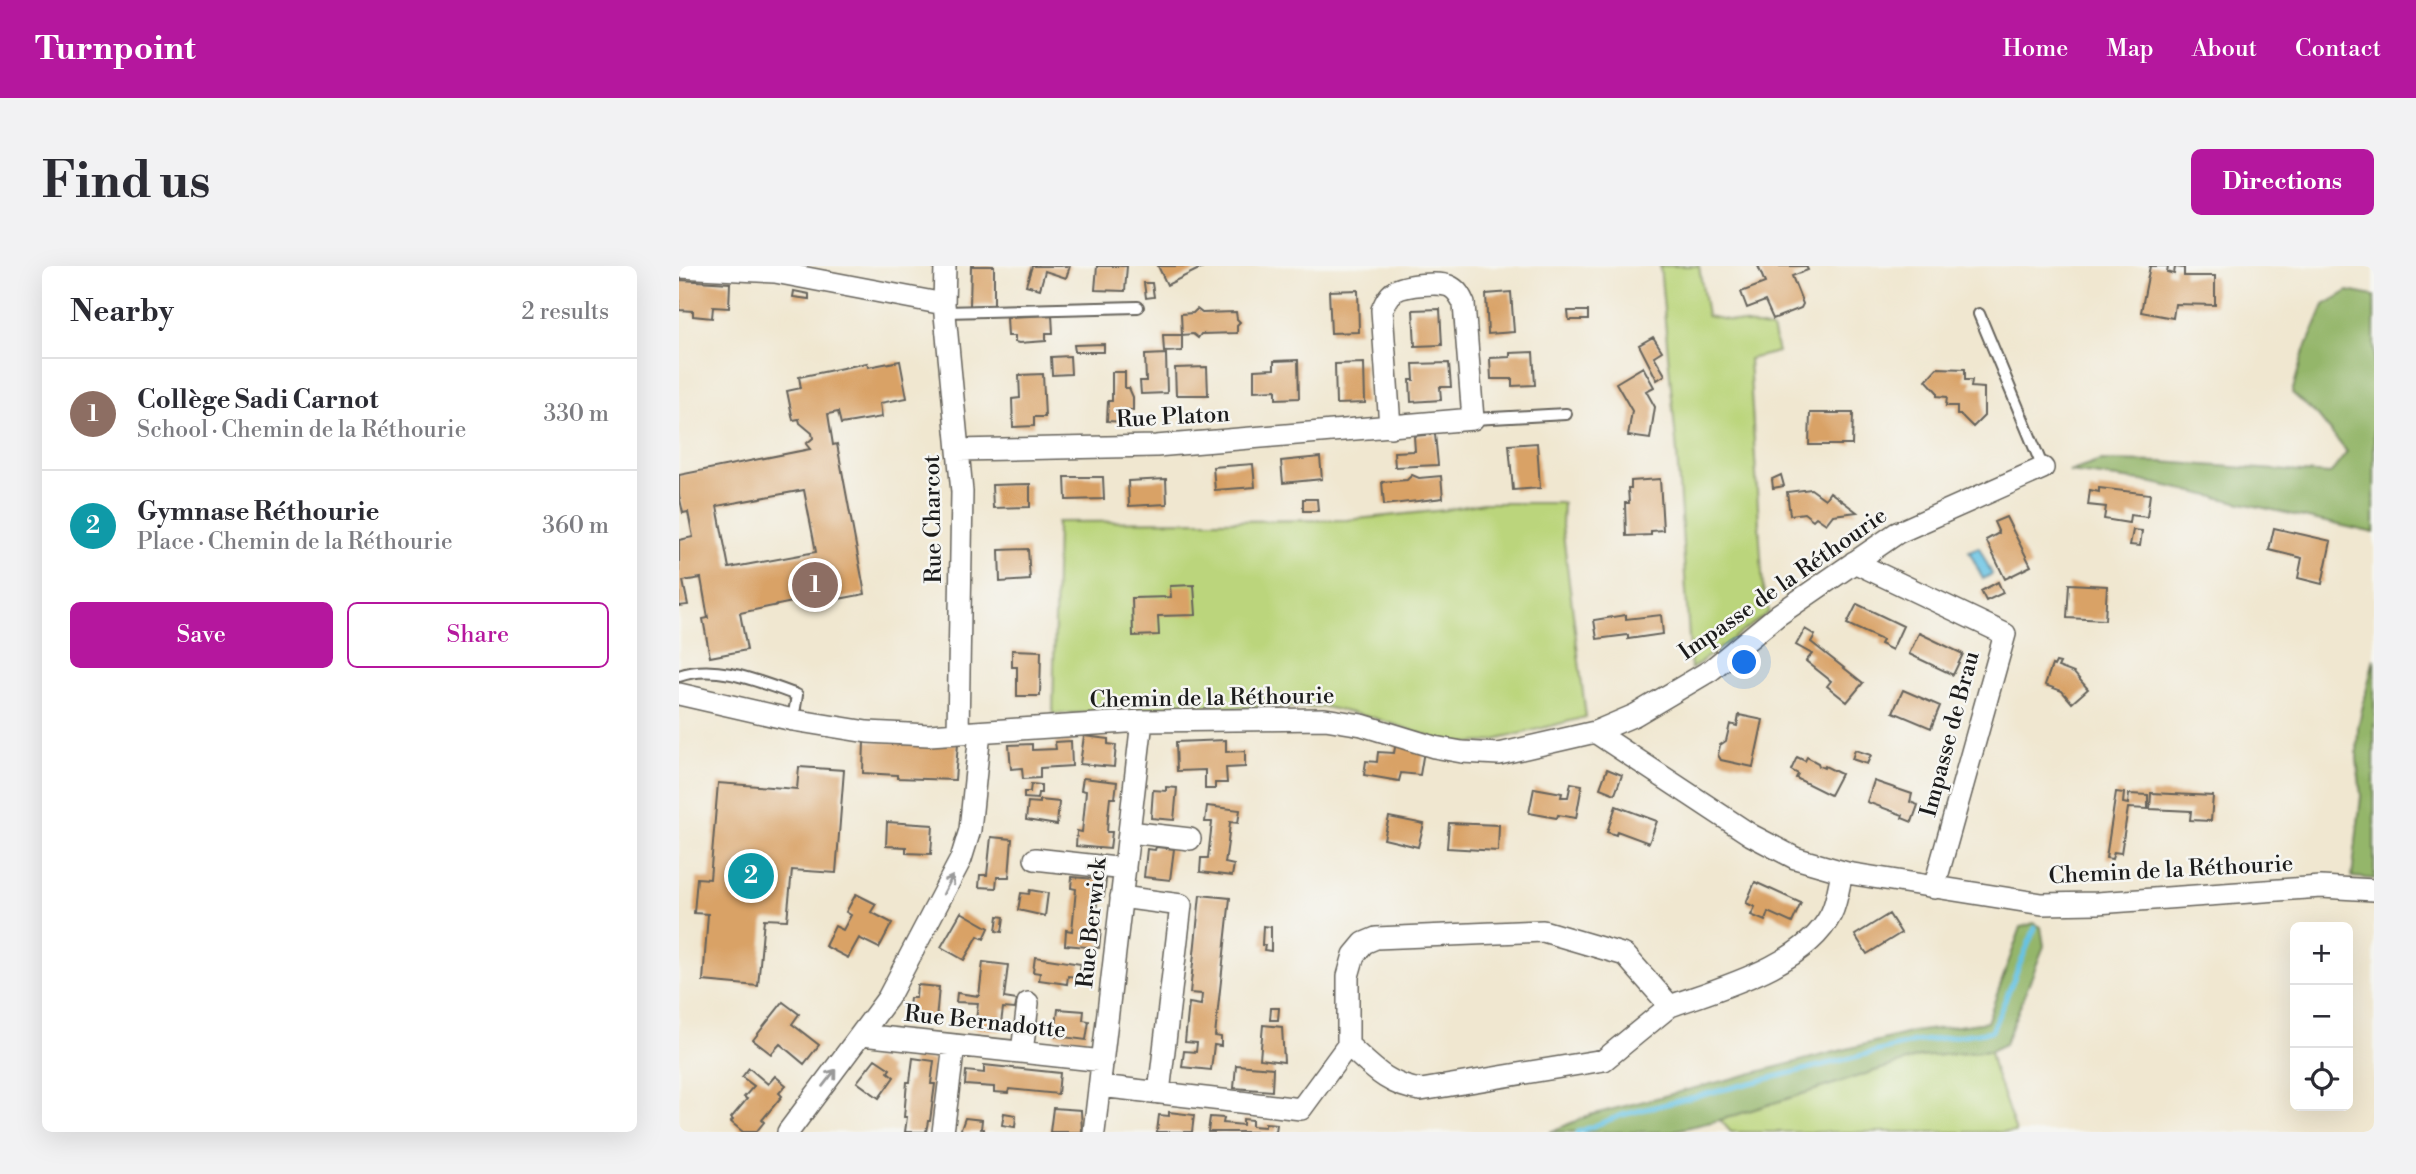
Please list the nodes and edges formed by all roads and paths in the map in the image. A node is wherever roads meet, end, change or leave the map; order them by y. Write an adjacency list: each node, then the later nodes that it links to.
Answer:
1 (945, 266): 4 (street, Rue Charcot)
2 (679, 267): 4 (street)
3 (1138, 307): 4 (lane)
4 (945, 308): 9 (street, Rue Charcot)
5 (1979, 314): 10 (lane)
6 (1566, 414): 7 (lane)
7 (1473, 419): 8 (street, Rue Platon); 8 (street)
8 (1390, 427): 9 (street, Rue Platon)
9 (958, 450): 17 (street, Rue Charcot)
10 (2043, 468): 11 (street, Impasse de la Réthourie)
11 (1854, 562): 16 (street, Impasse de la Réthourie); 23 (street, Impasse de Brau)
12 (679, 676): 14 (lane)
13 (679, 694): 14 (street, Chemin de la Réthourie)
14 (793, 720): 17 (street, Chemin de la Réthourie)
15 (1142, 721): 16 (street, Chemin de la Réthourie); 17 (street, Chemin de la Réthourie); 18 (street, Rue Berwick)
16 (1595, 732): 22 (street, Chemin de la Réthourie)
17 (969, 733): 28 (street, Rue Charcot, one-way to 17)
18 (1129, 832): 19 (street); 21 (street, Rue Berwick)
19 (1190, 839)
20 (1035, 859): 21 (street)
21 (1125, 869): 25 (street, Rue Berwick)
22 (1842, 872): 23 (street, Chemin de la Réthourie); 27 (street)
23 (1934, 888): 24 (street, Chemin de la Réthourie)
24 (2374, 890)
25 (1121, 897): 32 (street, Rue Berwick); 34 (street)
26 (1028, 1003): 31 (street)
27 (1670, 1006): 30 (street); 30 (street)
28 (862, 1035): 29 (street, Rue Bernadotte); 35 (street, Rue Charcot, one-way to 28)
29 (954, 1045): 31 (street, Rue Bernadotte); 36 (street)
30 (1348, 1045): 34 (street)
31 (1022, 1052): 32 (street, Rue Bernadotte)
32 (1103, 1061): 33 (street, Rue Berwick)
33 (1100, 1086): 34 (street); 37 (street, Rue Berwick)
34 (1159, 1093)
35 (787, 1132)
36 (943, 1132)
37 (1094, 1132)

